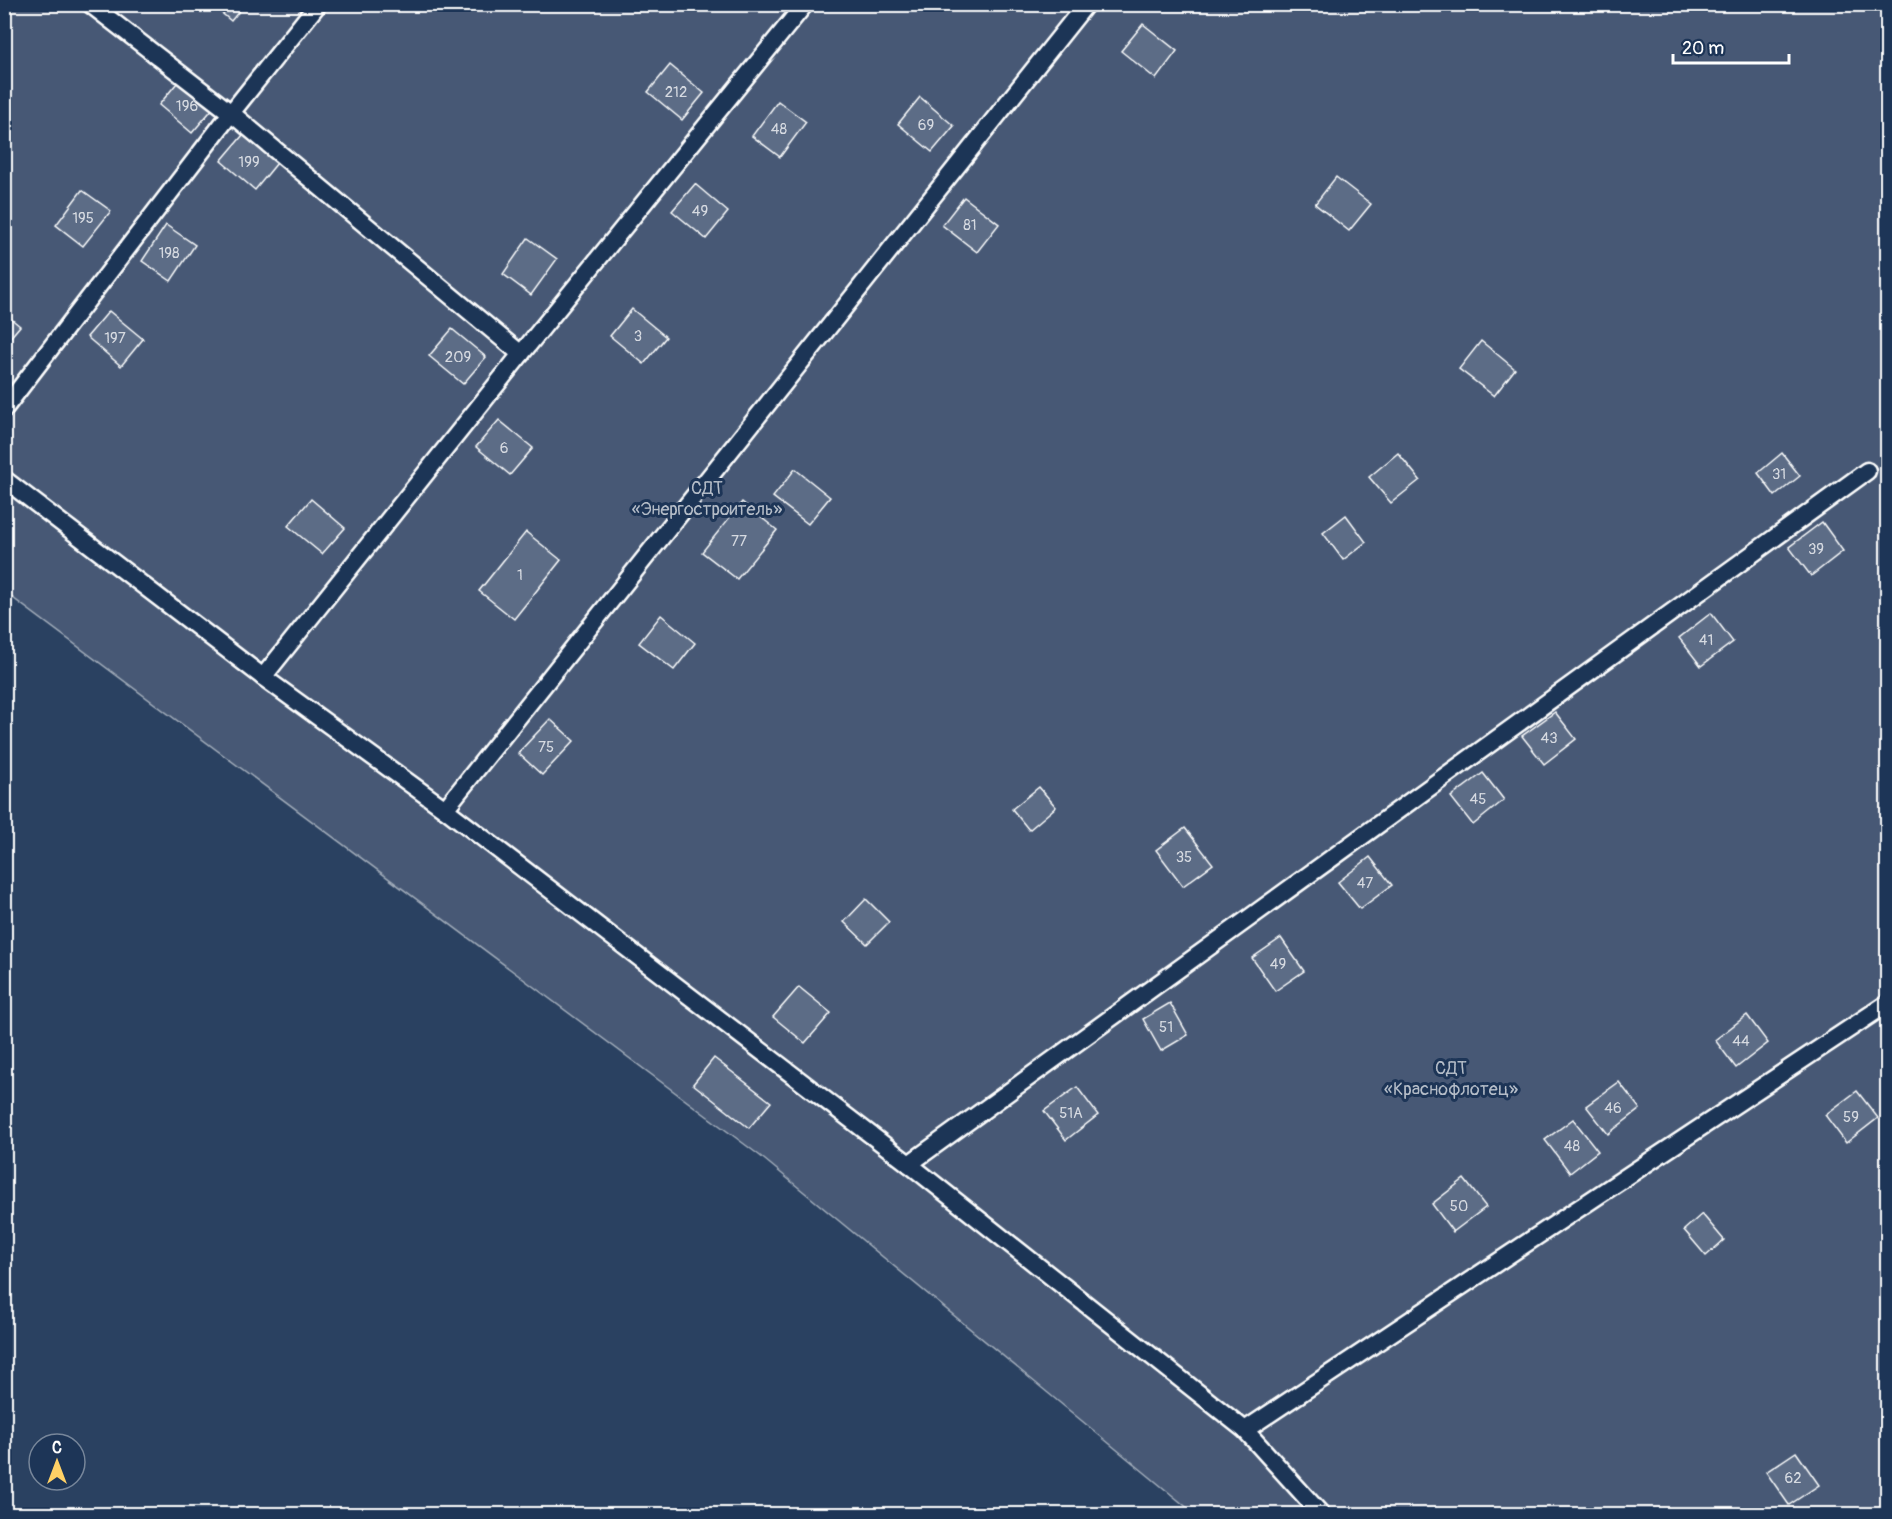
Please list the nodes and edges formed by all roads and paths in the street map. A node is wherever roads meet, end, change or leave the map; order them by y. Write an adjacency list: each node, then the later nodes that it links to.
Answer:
1 (90, 4): 5 (lane)
2 (318, 4): 5 (lane)
3 (805, 4): 6 (lane)
4 (1086, 4): 11 (lane)
5 (231, 113): 6 (lane); 7 (lane)
6 (521, 354): 10 (lane)
7 (4, 409)
8 (1867, 471): 13 (lane)
9 (4, 479): 10 (lane)
10 (263, 677): 11 (lane)
11 (445, 809): 13 (lane)
12 (1887, 1003): 14 (lane)
13 (909, 1164): 14 (lane)
14 (1245, 1430): 15 (lane)
15 (1321, 1515)

